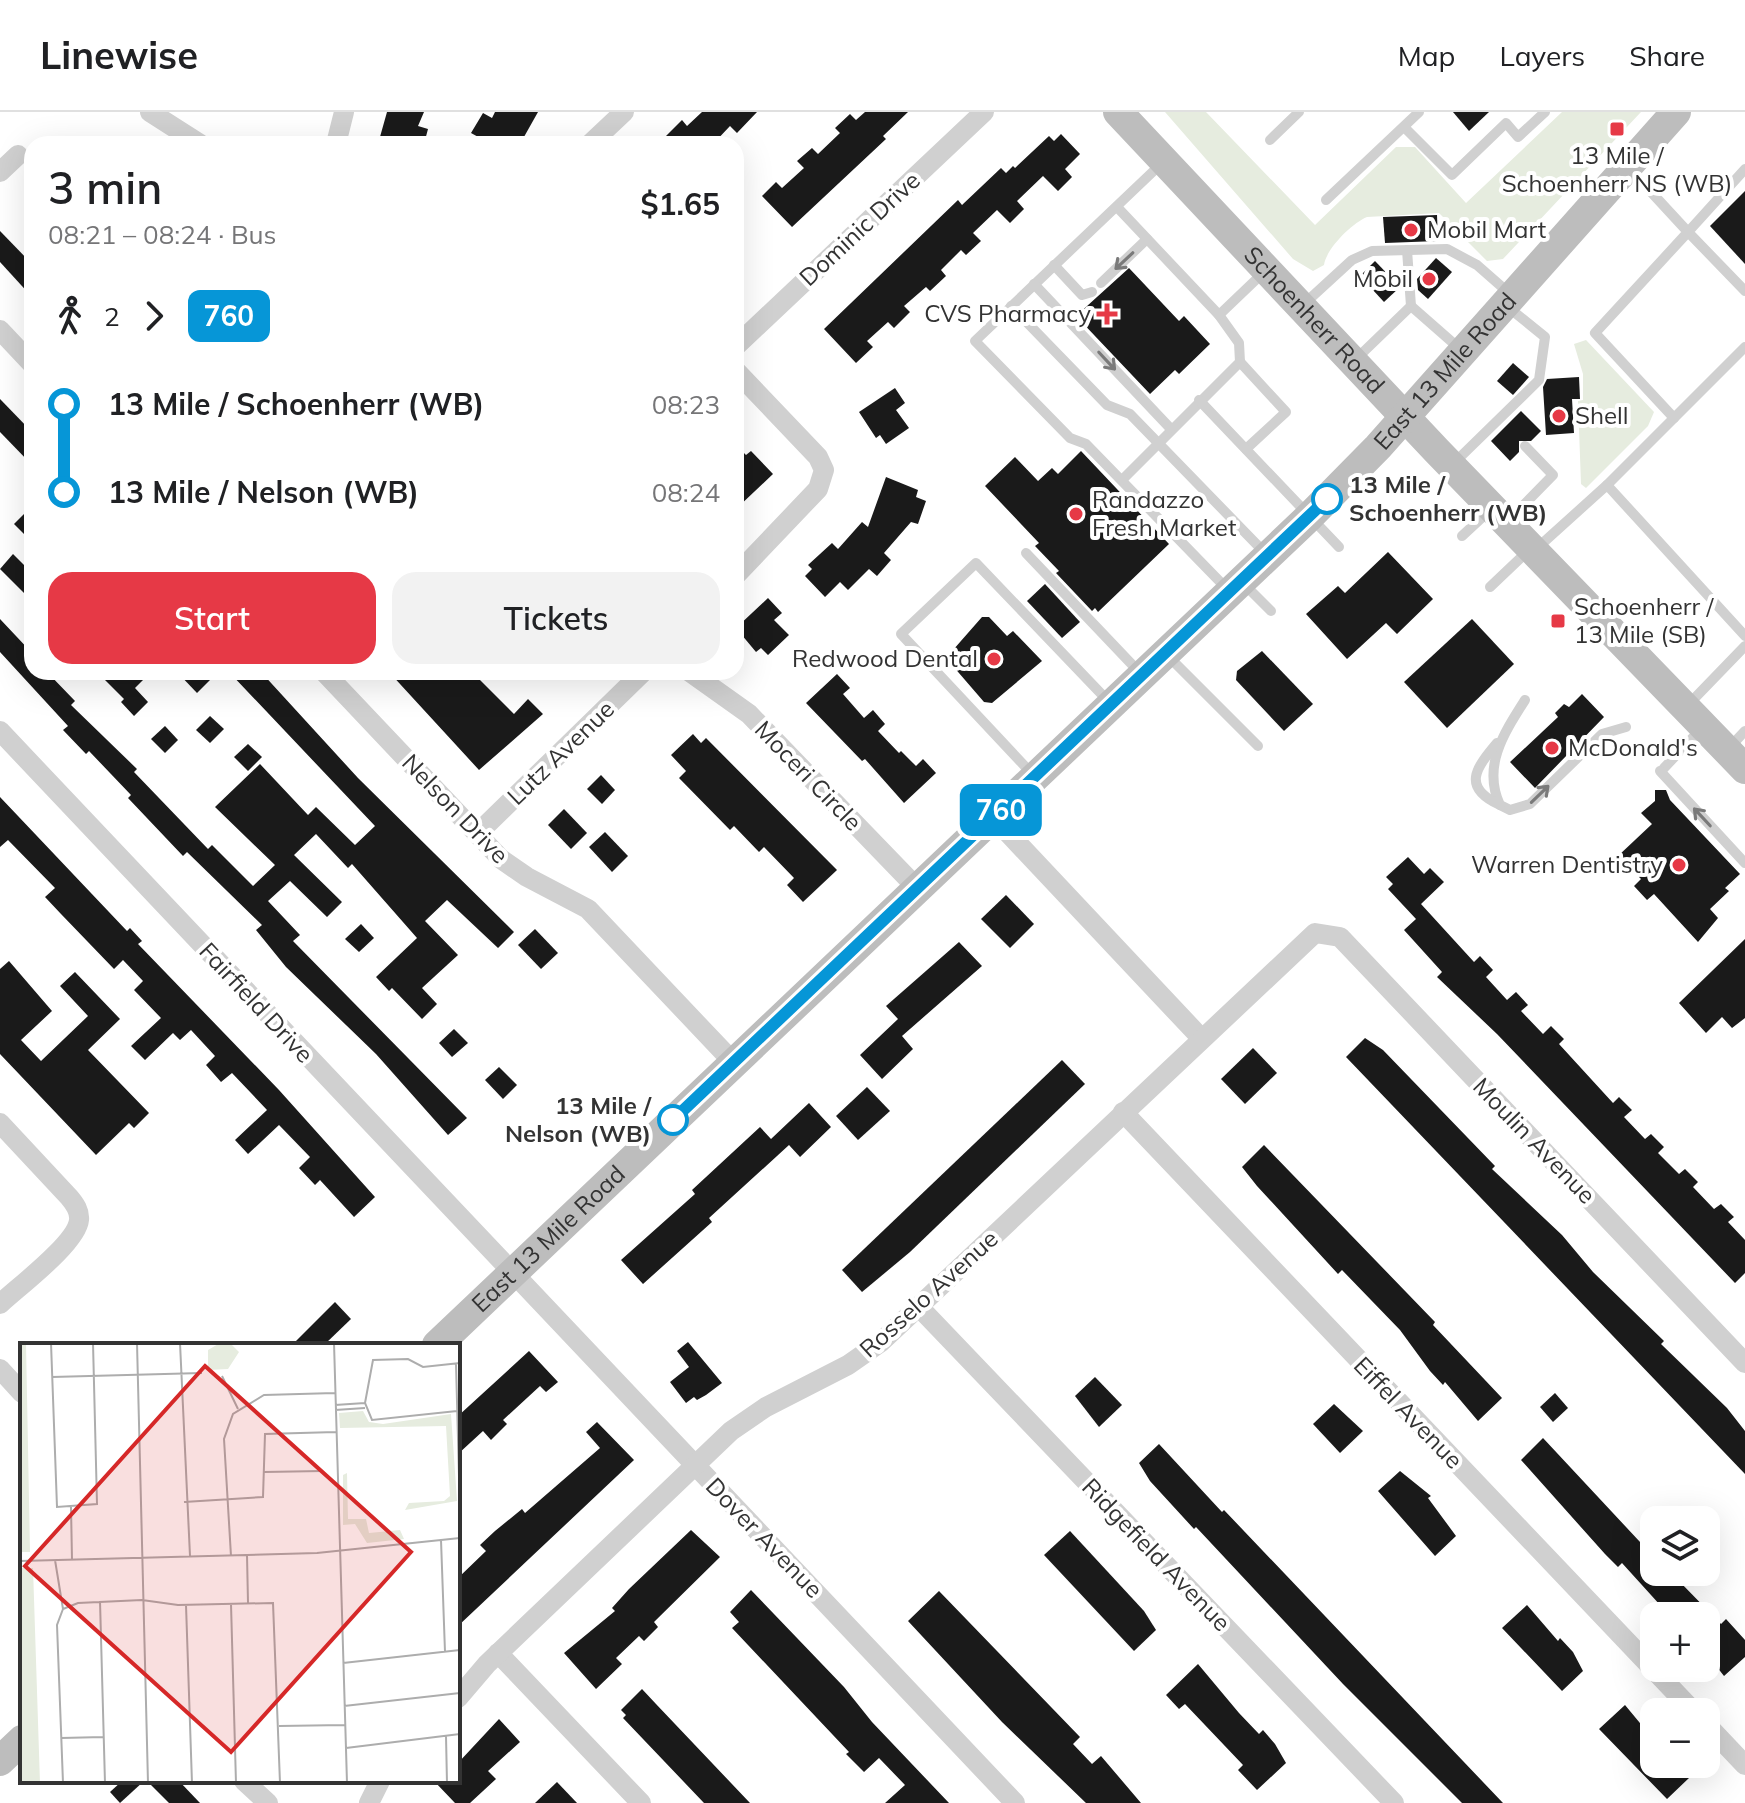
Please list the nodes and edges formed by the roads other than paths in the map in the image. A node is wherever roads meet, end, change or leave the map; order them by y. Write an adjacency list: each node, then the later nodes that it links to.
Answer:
1 (150, 112): 11 (street)
2 (344, 112): 12 (street)
3 (624, 112): 13 (street)
4 (984, 112): 37 (street, Dominic Drive)
5 (1118, 112): 16 (main road, Schoenherr Road)
6 (1299, 112): 14 (lane)
7 (1419, 112): 10 (lane)
8 (1545, 112): 10 (lane)
9 (1676, 112): 17 (main road, East 13 Mile Road)
10 (1404, 127): 20 (lane)
11 (188, 136)
12 (338, 136)
13 (598, 136)
14 (1270, 140)
15 (18, 155): 19 (street)
16 (1165, 161): 21 (lane); 26 (main road, Schoenherr Road)
17 (1627, 166): 22 (lane); 31 (main road, East 13 Mile Road)
18 (1745, 169): 22 (lane)
19 (0, 172)
20 (1326, 200)
21 (1117, 207): 23 (lane); 25 (lane)
22 (1688, 232): 29 (lane); 46 (lane)
23 (1147, 239): 27 (lane, one-way to 27); 35 (lane)
24 (1407, 250): 31 (lane); 33 (lane); 34 (lane)
25 (1054, 265): 28 (lane); 30 (lane)
26 (1268, 269): 33 (main road, Schoenherr Road); 35 (lane)
27 (1101, 283)
28 (1034, 284): 32 (lane); 47 (lane, one-way to 47)
29 (1745, 291)
30 (1092, 292)
31 (1508, 299): 39 (main road, East 13 Mile Road); 51 (lane)
32 (1011, 306): 48 (lane); 52 (lane)
33 (1302, 306): 41 (main road, Schoenherr Road)
34 (1411, 306): 39 (lane); 41 (lane)
35 (1219, 315): 42 (lane)
36 (0, 330): 40 (street)
37 (744, 338)
38 (1745, 347): 46 (lane)
39 (1461, 350): 45 (main road, East 13 Mile Road)
40 (24, 356)
41 (1353, 361): 45 (main road, Schoenherr Road)
42 (1240, 362): 44 (lane); 50 (lane)
43 (744, 379): 61 (street)
44 (1199, 400): 47 (lane); 50 (lane)
45 (1404, 416): 51 (main road, Schoenherr Road); 54 (main road, East 13 Mile Road)
46 (1674, 418): 53 (lane)
47 (1170, 428): 48 (lane)
48 (1159, 444): 52 (lane); 60 (lane)
49 (1525, 446): 55 (lane)
50 (1246, 449): 54 (lane)
51 (1451, 466): 55 (main road, Schoenherr Road)
52 (1122, 480): 62 (lane)
53 (1607, 485): 58 (lane); 65 (lane)
54 (1310, 516): 57 (lane); 60 (main road, East 13 Mile Road)
55 (1500, 516): 56 (lane); 58 (main road, Schoenherr Road)
56 (1462, 536)
57 (1339, 547)
58 (1532, 550): 63 (lane); 74 (main road, Schoenherr Road)
59 (1026, 553): 68 (lane)
60 (1268, 557): 62 (main road, East 13 Mile Road)
61 (744, 567)
62 (1236, 587): 64 (lane); 67 (main road, East 13 Mile Road)
63 (1490, 587)
64 (1271, 611)
65 (1745, 636)
66 (1745, 646): 74 (lane)
67 (1166, 654): 68 (main road, East 13 Mile Road); 78 (lane)
68 (1143, 676): 73 (main road, East 13 Mile Road)
69 (332, 680): 83 (street, Nelson Drive)
70 (635, 680): 83 (street, Lutz Avenue)
71 (701, 680): 85 (street, Moceri Circle)
72 (1525, 700): 77 (lane)
73 (1111, 705): 80 (main road, East 13 Mile Road); 80 (lane)
74 (1693, 718): 79 (main road, Schoenherr Road); 84 (lane, one-way to 74)
75 (1626, 727): 81 (lane, one-way to 75)
76 (0, 731): 91 (street, Fairfield Drive)
77 (1498, 741): 81 (lane); 81 (lane)
78 (1258, 746)
79 (1739, 751)
80 (1035, 777): 82 (main road, East 13 Mile Road)
81 (1500, 805)
82 (993, 817): 85 (main road, East 13 Mile Road); 87 (street)
83 (477, 834): 88 (street, Nelson Drive)
84 (1745, 863)
85 (918, 889): 88 (main road, East 13 Mile Road)
86 (1315, 933): 87 (street, Rosselo Avenue); 95 (street, Moulin Avenue)
87 (1201, 1038): 89 (street, Rosselo Avenue)
88 (734, 1063): 91 (main road, East 13 Mile Road)
89 (1123, 1112): 93 (street, Rosselo Avenue); 101 (street, Eiffel Avenue)
90 (0, 1123): 92 (street)
91 (512, 1274): 94 (main road, East 13 Mile Road); 98 (street, Dover Avenue)
92 (0, 1304)
93 (919, 1307): 98 (street, Rosselo Avenue); 112 (street, Ridgefield Avenue)
94 (439, 1343)
95 (1745, 1363)
96 (0, 1369): 97 (street)
97 (20, 1391)
98 (694, 1465): 99 (street, Rosselo Avenue); 111 (street, Dover Avenue)
99 (498, 1653): 100 (street, Rosselo Avenue); 110 (street)
100 (460, 1696)
101 (1681, 1698)
102 (1720, 1739): 105 (street)
103 (20, 1742): 104 (main road)
104 (0, 1761)
105 (1745, 1765)
106 (246, 1783): 108 (street)
107 (379, 1783): 109 (street)
108 (268, 1803)
109 (369, 1803)
110 (641, 1803)
111 (1015, 1803)
112 (1394, 1803)

